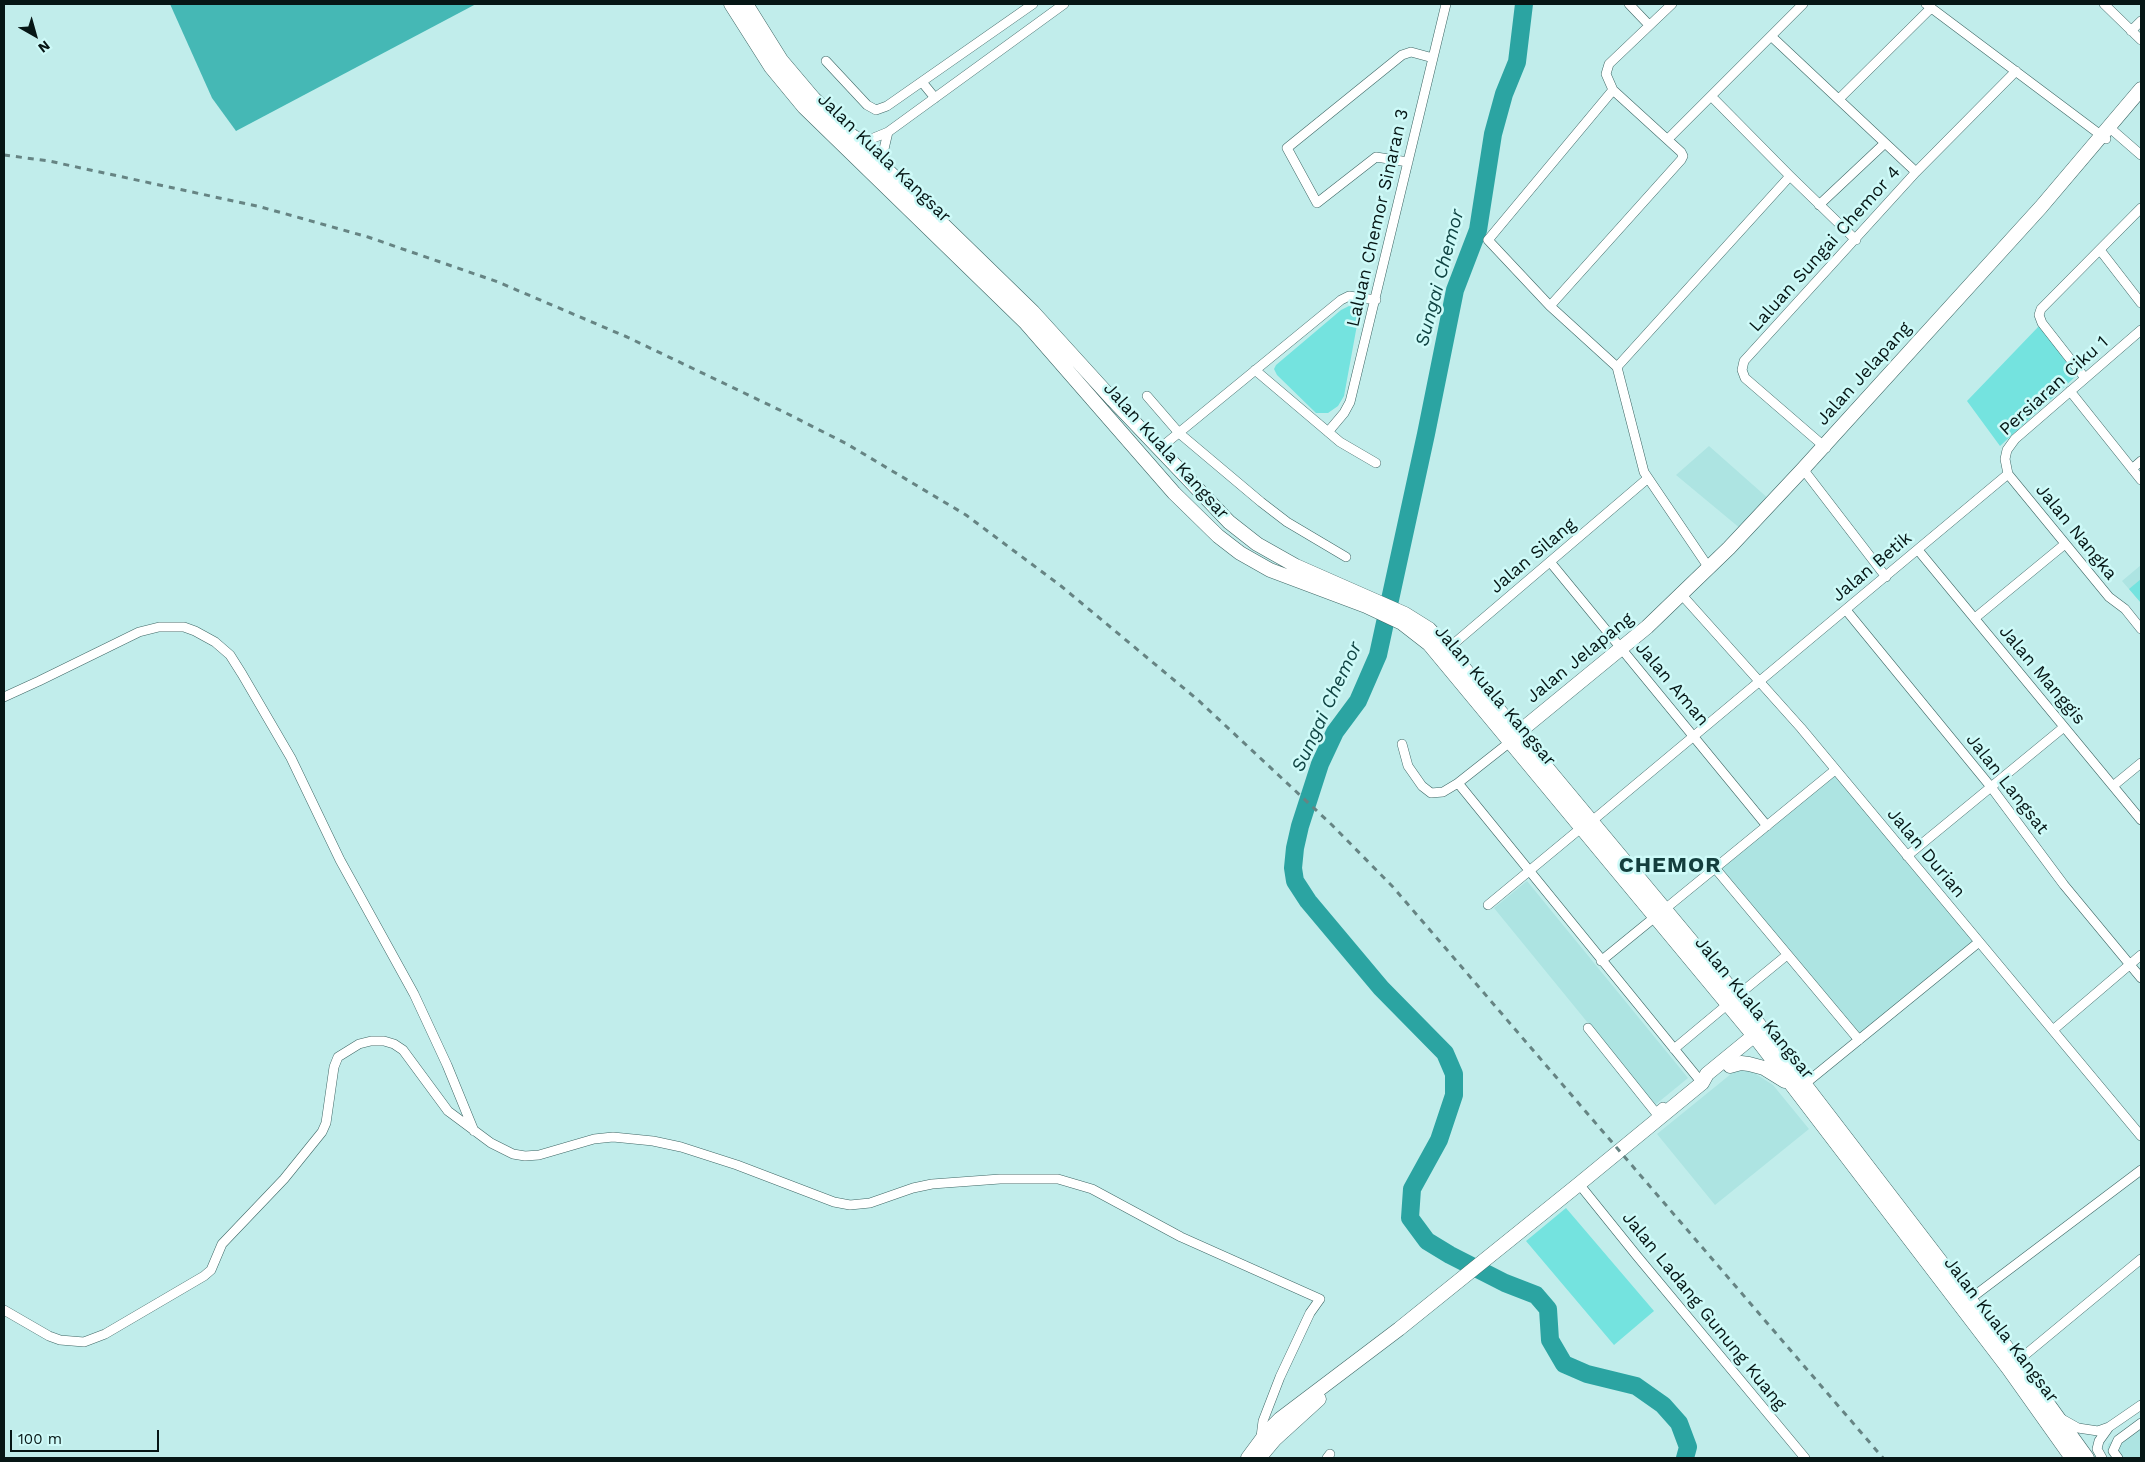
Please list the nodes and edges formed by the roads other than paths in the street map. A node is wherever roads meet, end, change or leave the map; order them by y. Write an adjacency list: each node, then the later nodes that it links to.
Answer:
1 (731, 4): 49 (main road, Jalan Kuala Kangsar)
2 (746, 4): 28 (main road, Jalan Kuala Kangsar)
3 (1033, 4): 19 (street)
4 (1064, 4): 23 (street)
5 (1446, 4): 16 (street, Laluan Chemor Sinaran 3)
6 (1629, 4): 12 (street)
7 (1672, 4): 12 (street)
8 (1803, 4): 14 (street)
9 (2104, 4): 13 (street)
10 (1928, 6): 18 (street); 25 (street)
11 (2141, 21): 13 (street)
12 (1649, 26): 21 (street)
13 (2131, 31): 15 (street)
14 (1770, 36): 22 (street); 25 (street)
15 (2141, 40)
16 (1433, 58): 32 (street, Laluan Chemor Sinaran 3); 32 (street)
17 (826, 61): 19 (street)
18 (2016, 71): 27 (street); 34 (street, Laluan Sungai Chemor 4)
19 (922, 82): 23 (street)
20 (2141, 89): 27 (main road, Jalan Jelapang)
21 (1613, 90): 29 (street); 42 (street)
22 (1711, 96): 29 (street); 35 (street)
23 (935, 98): 26 (street)
24 (2141, 98): 27 (main road, Jalan Jelapang)
25 (1839, 99): 30 (street)
26 (888, 132): 28 (street); 33 (street)
27 (2108, 134): 31 (street); 52 (main road, Jalan Jelapang)
28 (851, 135): 33 (main road, Jalan Kuala Kangsar)
29 (1668, 139): 42 (street)
30 (1885, 143): 34 (street); 36 (street)
31 (2141, 154)
32 (1408, 162): 40 (street, Laluan Chemor Sinaran 3)
33 (885, 167): 53 (main road, Jalan Kuala Kangsar)
34 (1916, 172): 38 (street, Laluan Sungai Chemor 4)
35 (1790, 176): 36 (street); 44 (street)
36 (1820, 205): 38 (street)
37 (2141, 208): 39 (street)
38 (1856, 240): 52 (street, Laluan Sungai Chemor 4)
39 (2100, 250): 41 (street); 46 (street)
40 (1376, 300): 45 (street); 50 (street, Laluan Chemor Sinaran 3)
41 (2141, 303)
42 (1550, 306): 44 (street)
43 (2141, 330): 46 (street, Persiaran Ciku 1)
44 (1617, 367): 59 (street)
45 (1255, 370): 50 (street); 51 (street)
46 (2086, 378): 47 (street, Persiaran Ciku 1)
47 (2070, 391): 56 (street); 58 (street, Persiaran Ciku 1)
48 (1147, 396): 51 (street)
49 (1117, 426): 53 (main road); 61 (main road, Jalan Kuala Kangsar)
50 (1328, 432): 55 (street)
51 (1179, 433): 53 (street); 64 (street)
52 (1826, 448): 57 (main road, Jalan Jelapang)
53 (1159, 449): 61 (main road); 69 (main road, Jalan Kuala Kangsar)
54 (2141, 461): 56 (street)
55 (1376, 463)
56 (2132, 469): 60 (street)
57 (1805, 472): 66 (main road, Jalan Jelapang); 67 (street); 68 (main road, Jalan Jelapang)
58 (2008, 474): 62 (street, Jalan Nangka); 63 (street, Jalan Betik)
59 (1647, 479): 65 (street, Jalan Silang); 66 (street)
60 (2141, 480)
61 (1218, 536): 69 (main road, Jalan Kuala Kangsar)
62 (2066, 544): 71 (street); 72 (street, Jalan Nangka)
63 (1918, 550): 67 (street, Jalan Betik); 71 (street, Jalan Manggis)
64 (1346, 557)
65 (1551, 563): 73 (street, Jalan Aman); 74 (street, Jalan Silang)
66 (1709, 568): 68 (main road, Jalan Jelapang)
67 (1886, 577): 70 (street, Jalan Betik)
68 (1684, 596): 73 (main road, Jalan Jelapang); 75 (street, Jalan Durian)
69 (1367, 602): 74 (main road, Jalan Kuala Kangsar)
70 (1846, 610): 75 (street, Jalan Betik); 85 (street, Jalan Langsat)
71 (1974, 618): 77 (street, Jalan Manggis)
72 (2141, 629)
73 (1624, 651): 78 (main road, Jalan Jelapang); 79 (street, Jalan Aman)
74 (1444, 653): 78 (main road, Jalan Kuala Kangsar)
75 (1759, 683): 79 (street, Jalan Betik); 82 (street, Jalan Durian)
76 (4, 696): 109 (street)
77 (2064, 727): 84 (street, Jalan Manggis); 85 (street)
78 (1517, 737): 83 (street); 87 (main road, Jalan Kuala Kangsar)
79 (1695, 737): 87 (street, Jalan Betik); 88 (street, Jalan Aman)
80 (1402, 744): 83 (street)
81 (2141, 763): 84 (street)
82 (1836, 770): 88 (street); 89 (street, Jalan Durian)
83 (1458, 783): 91 (street)
84 (2113, 786): 86 (street, Jalan Manggis)
85 (1991, 787): 89 (street); 98 (street, Jalan Langsat)
86 (2141, 820)
87 (1587, 825): 91 (street, Jalan Betik); 93 (main road, Jalan Kuala Kangsar)
88 (1767, 826): 90 (street)
89 (1907, 856): 94 (street, Jalan Durian)
90 (1715, 868): 93 (street); 95 (street)
91 (1529, 872): 92 (street, Jalan Betik); 97 (street)
92 (1488, 905)
93 (1660, 913): 97 (street); 100 (main road, Jalan Kuala Kangsar)
94 (1979, 942): 102 (street, Jalan Durian); 104 (street)
95 (1787, 955): 100 (street); 104 (street)
96 (2141, 955): 98 (street)
97 (1601, 961): 105 (street)
98 (2130, 964): 99 (street, Jalan Langsat); 102 (street)
99 (2141, 978)
100 (1732, 1000): 103 (main road, Jalan Kuala Kangsar); 105 (street)
101 (1588, 1028): 107 (street)
102 (2052, 1030): 110 (street, Jalan Durian)
103 (1761, 1035): 106 (main road); 107 (main road); 108 (main road, Jalan Kuala Kangsar)
104 (1859, 1040): 108 (street)
105 (1674, 1049): 107 (street)
106 (1730, 1066): 107 (main road); 108 (main road)
107 (1700, 1080): 112 (main road)
108 (1798, 1086): 114 (main road, Jalan Kuala Kangsar)
109 (474, 1132): 115 (street); 122 (street)
110 (2141, 1136)
111 (2141, 1170): 114 (street)
112 (1580, 1184): 116 (main road); 126 (street, Jalan Ladang Gunung Kuang)
113 (2141, 1260): 117 (street)
114 (1965, 1303): 117 (main road, Jalan Kuala Kangsar)
115 (4, 1310)
116 (1398, 1329): 122 (main road); 125 (main road)
117 (2013, 1364): 119 (main road, Jalan Kuala Kangsar); 127 (main road, Jalan Kuala Kangsar)
118 (2141, 1405): 121 (street)
119 (2053, 1413): 121 (street); 128 (main road, Jalan Kuala Kangsar)
120 (2141, 1423): 123 (street)
121 (2109, 1427): 123 (street); 129 (street)
122 (1261, 1440): 124 (main road)
123 (2118, 1440): 130 (street)
124 (1248, 1458)
125 (1259, 1458)
126 (1805, 1458)
127 (2072, 1458)
128 (2087, 1458)
129 (2102, 1458)
130 (2118, 1458)

